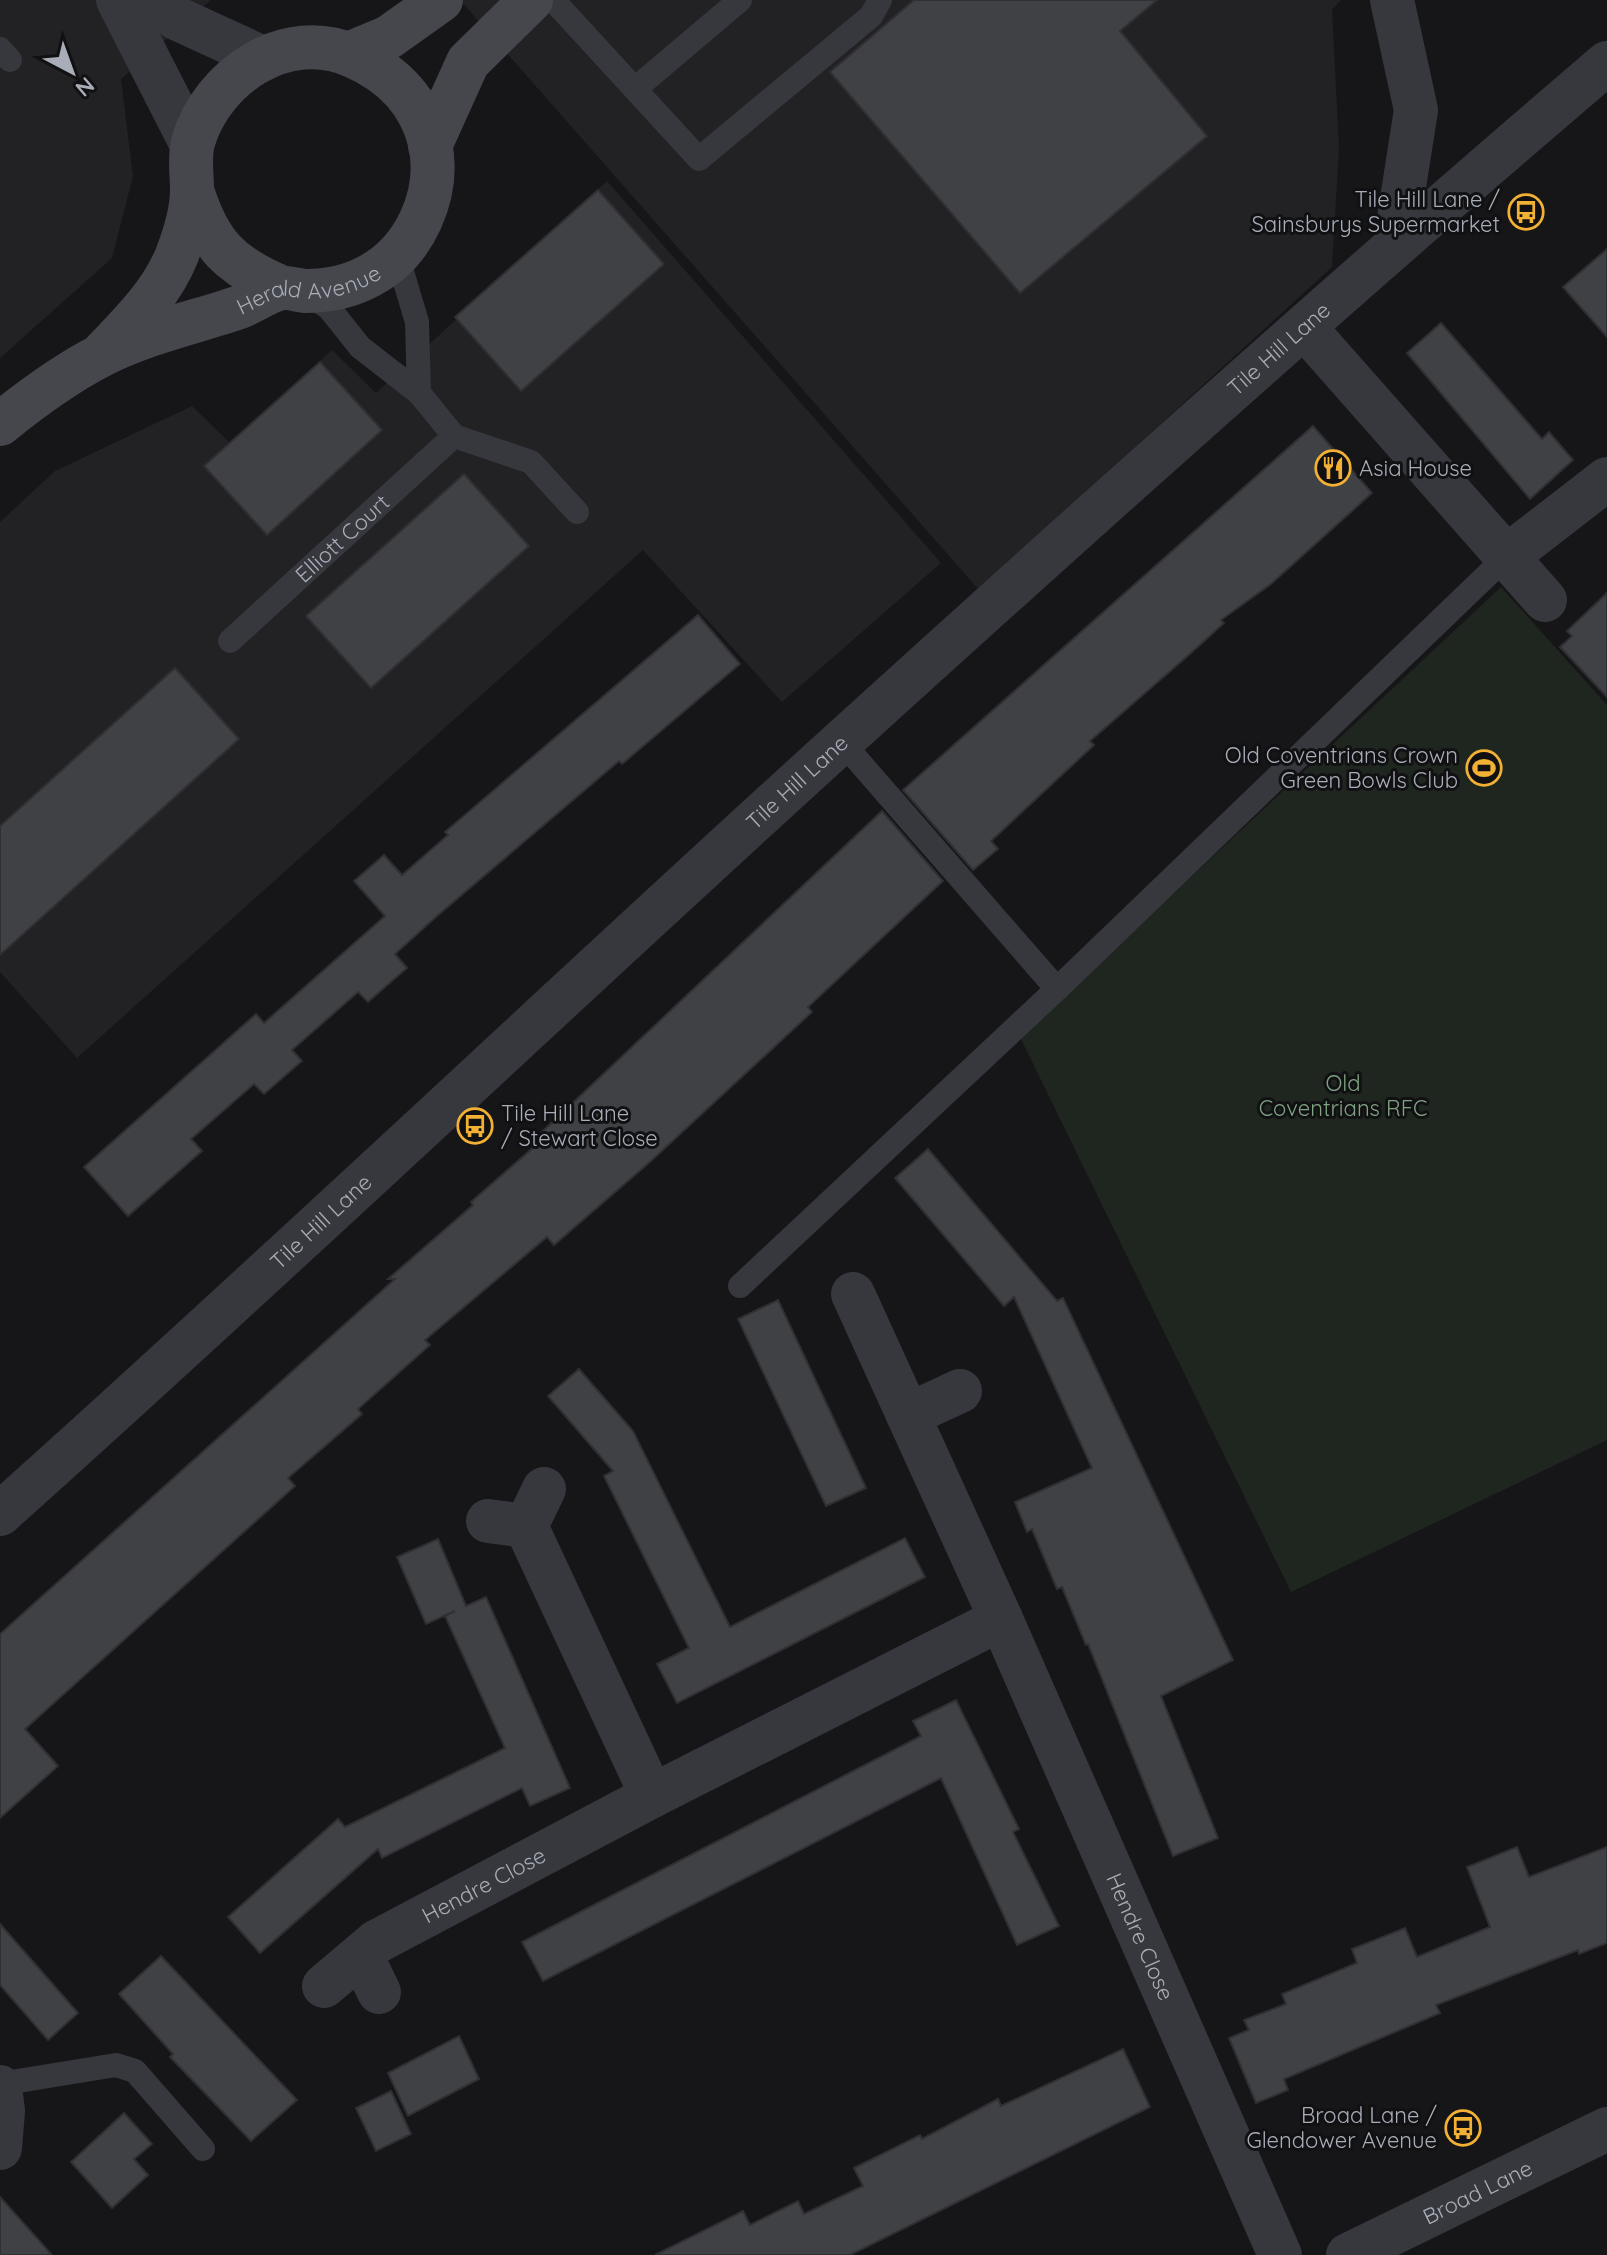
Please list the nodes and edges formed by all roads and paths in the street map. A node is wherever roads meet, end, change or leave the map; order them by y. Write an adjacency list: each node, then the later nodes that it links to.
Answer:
1 (118, 0): 13 (street)
2 (146, 0): 10 (street)
3 (441, 0): 9 (main road)
4 (531, 0): 14 (main road, Herald Avenue)
5 (553, 0): 12 (lane)
6 (740, 0): 12 (lane)
7 (880, 0): 12 (lane)
8 (1392, 0): 16 (street)
9 (348, 54): 10 (main road, Herald Avenue); 14 (main road, Herald Avenue)
10 (263, 58): 13 (main road, Herald Avenue)
11 (1607, 63): 16 (street, Tile Hill Lane)
12 (636, 88)
13 (192, 145): 15 (main road, Herald Avenue)
14 (430, 146): 17 (main road, Herald Avenue)
15 (192, 190): 18 (main road); 20 (main road, Herald Avenue)
16 (1395, 244): 19 (street, Tile Hill Lane)
17 (397, 255): 18 (main road, Herald Avenue); 21 (lane)
18 (293, 289): 20 (main road, Herald Avenue); 21 (lane)
19 (1305, 328): 26 (street); 29 (street, Tile Hill Lane)
20 (101, 355): 22 (main road, Herald Avenue)
21 (419, 393): 23 (lane)
22 (0, 424)
23 (454, 436): 25 (lane); 28 (lane, Elliott Court)
24 (1607, 479): 26 (street)
25 (577, 512)
26 (1506, 557): 27 (street); 30 (lane)
27 (1545, 600)
28 (230, 641)
29 (841, 741): 30 (lane); 36 (street, Tile Hill Lane)
30 (1057, 989): 31 (lane)
31 (740, 1286)
32 (853, 1294): 34 (street, Hendre Close)
33 (960, 1391): 34 (street)
34 (908, 1415): 37 (street, Hendre Close)
35 (519, 1512): 38 (street)
36 (0, 1514)
37 (1001, 1619): 38 (street, Hendre Close); 44 (street, Hendre Close)
38 (652, 1796): 39 (street, Hendre Close)
39 (324, 1986)
40 (0, 2085): 42 (street); 43 (lane)
41 (1607, 2129): 45 (street, Broad Lane)
42 (0, 2148)
43 (203, 2149)
44 (1280, 2255)
45 (1348, 2255)

